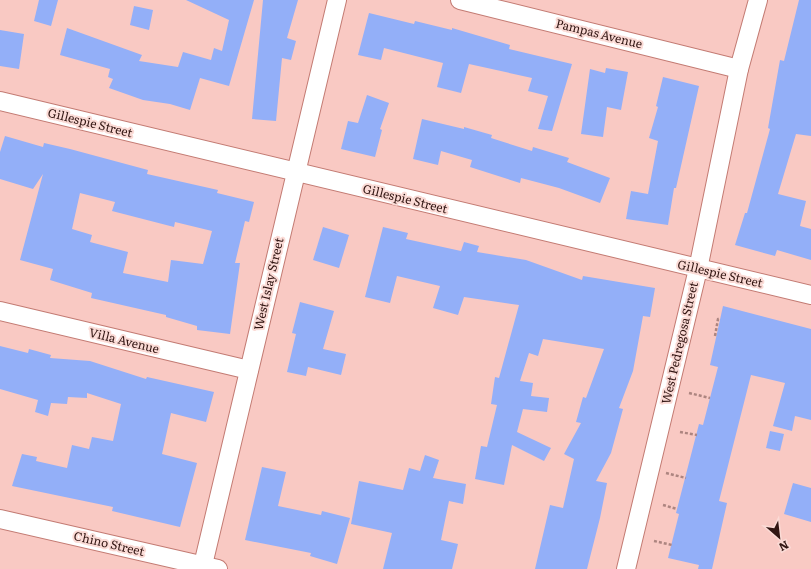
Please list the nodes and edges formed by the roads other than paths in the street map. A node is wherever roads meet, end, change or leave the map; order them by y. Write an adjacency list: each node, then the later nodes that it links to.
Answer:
1 (337, 0): 6 (street, West Islay Street)
2 (460, 0): 4 (street, Pampas Avenue)
3 (758, 0): 4 (street, West Pedregosa Street)
4 (739, 69): 7 (street, West Pedregosa Street)
5 (0, 101): 6 (street, Gillespie Street)
6 (296, 172): 7 (street, Gillespie Street); 10 (street, West Islay Street)
7 (698, 269): 8 (street, Gillespie Street); 13 (street, West Pedregosa Street)
8 (811, 295)
9 (0, 311): 10 (street, Villa Avenue)
10 (249, 370): 12 (street, West Islay Street)
11 (0, 519): 12 (street, Chino Street)
12 (208, 568)
13 (626, 569)

